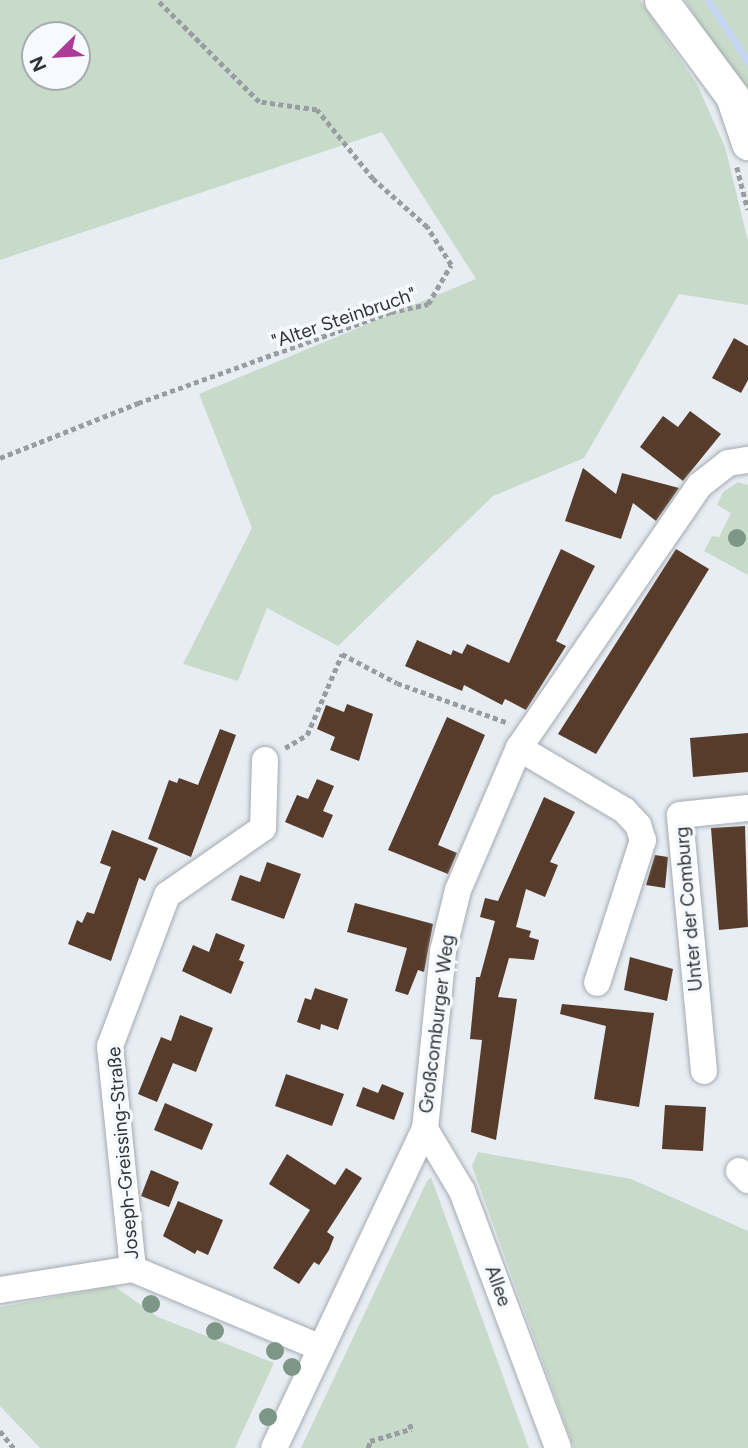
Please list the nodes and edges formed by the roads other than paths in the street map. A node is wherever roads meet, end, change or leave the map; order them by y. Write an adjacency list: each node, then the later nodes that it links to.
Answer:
1 (661, 0): 2 (main road)
2 (748, 143)
3 (748, 460): 4 (street, Großcomburger Weg)
4 (524, 740): 7 (street); 9 (street, Großcomburger Weg)
5 (265, 760): 10 (street, Joseph-Greissing-Straße)
6 (748, 807): 8 (street, Unter der Comburg)
7 (597, 983)
8 (704, 1071)
9 (425, 1129): 12 (street, Großcomburger Weg); 14 (street, Allee)
10 (133, 1269): 11 (street); 12 (street)
11 (0, 1290)
12 (321, 1348): 13 (street, Großcomburger Weg)
13 (274, 1448)
14 (558, 1448)

